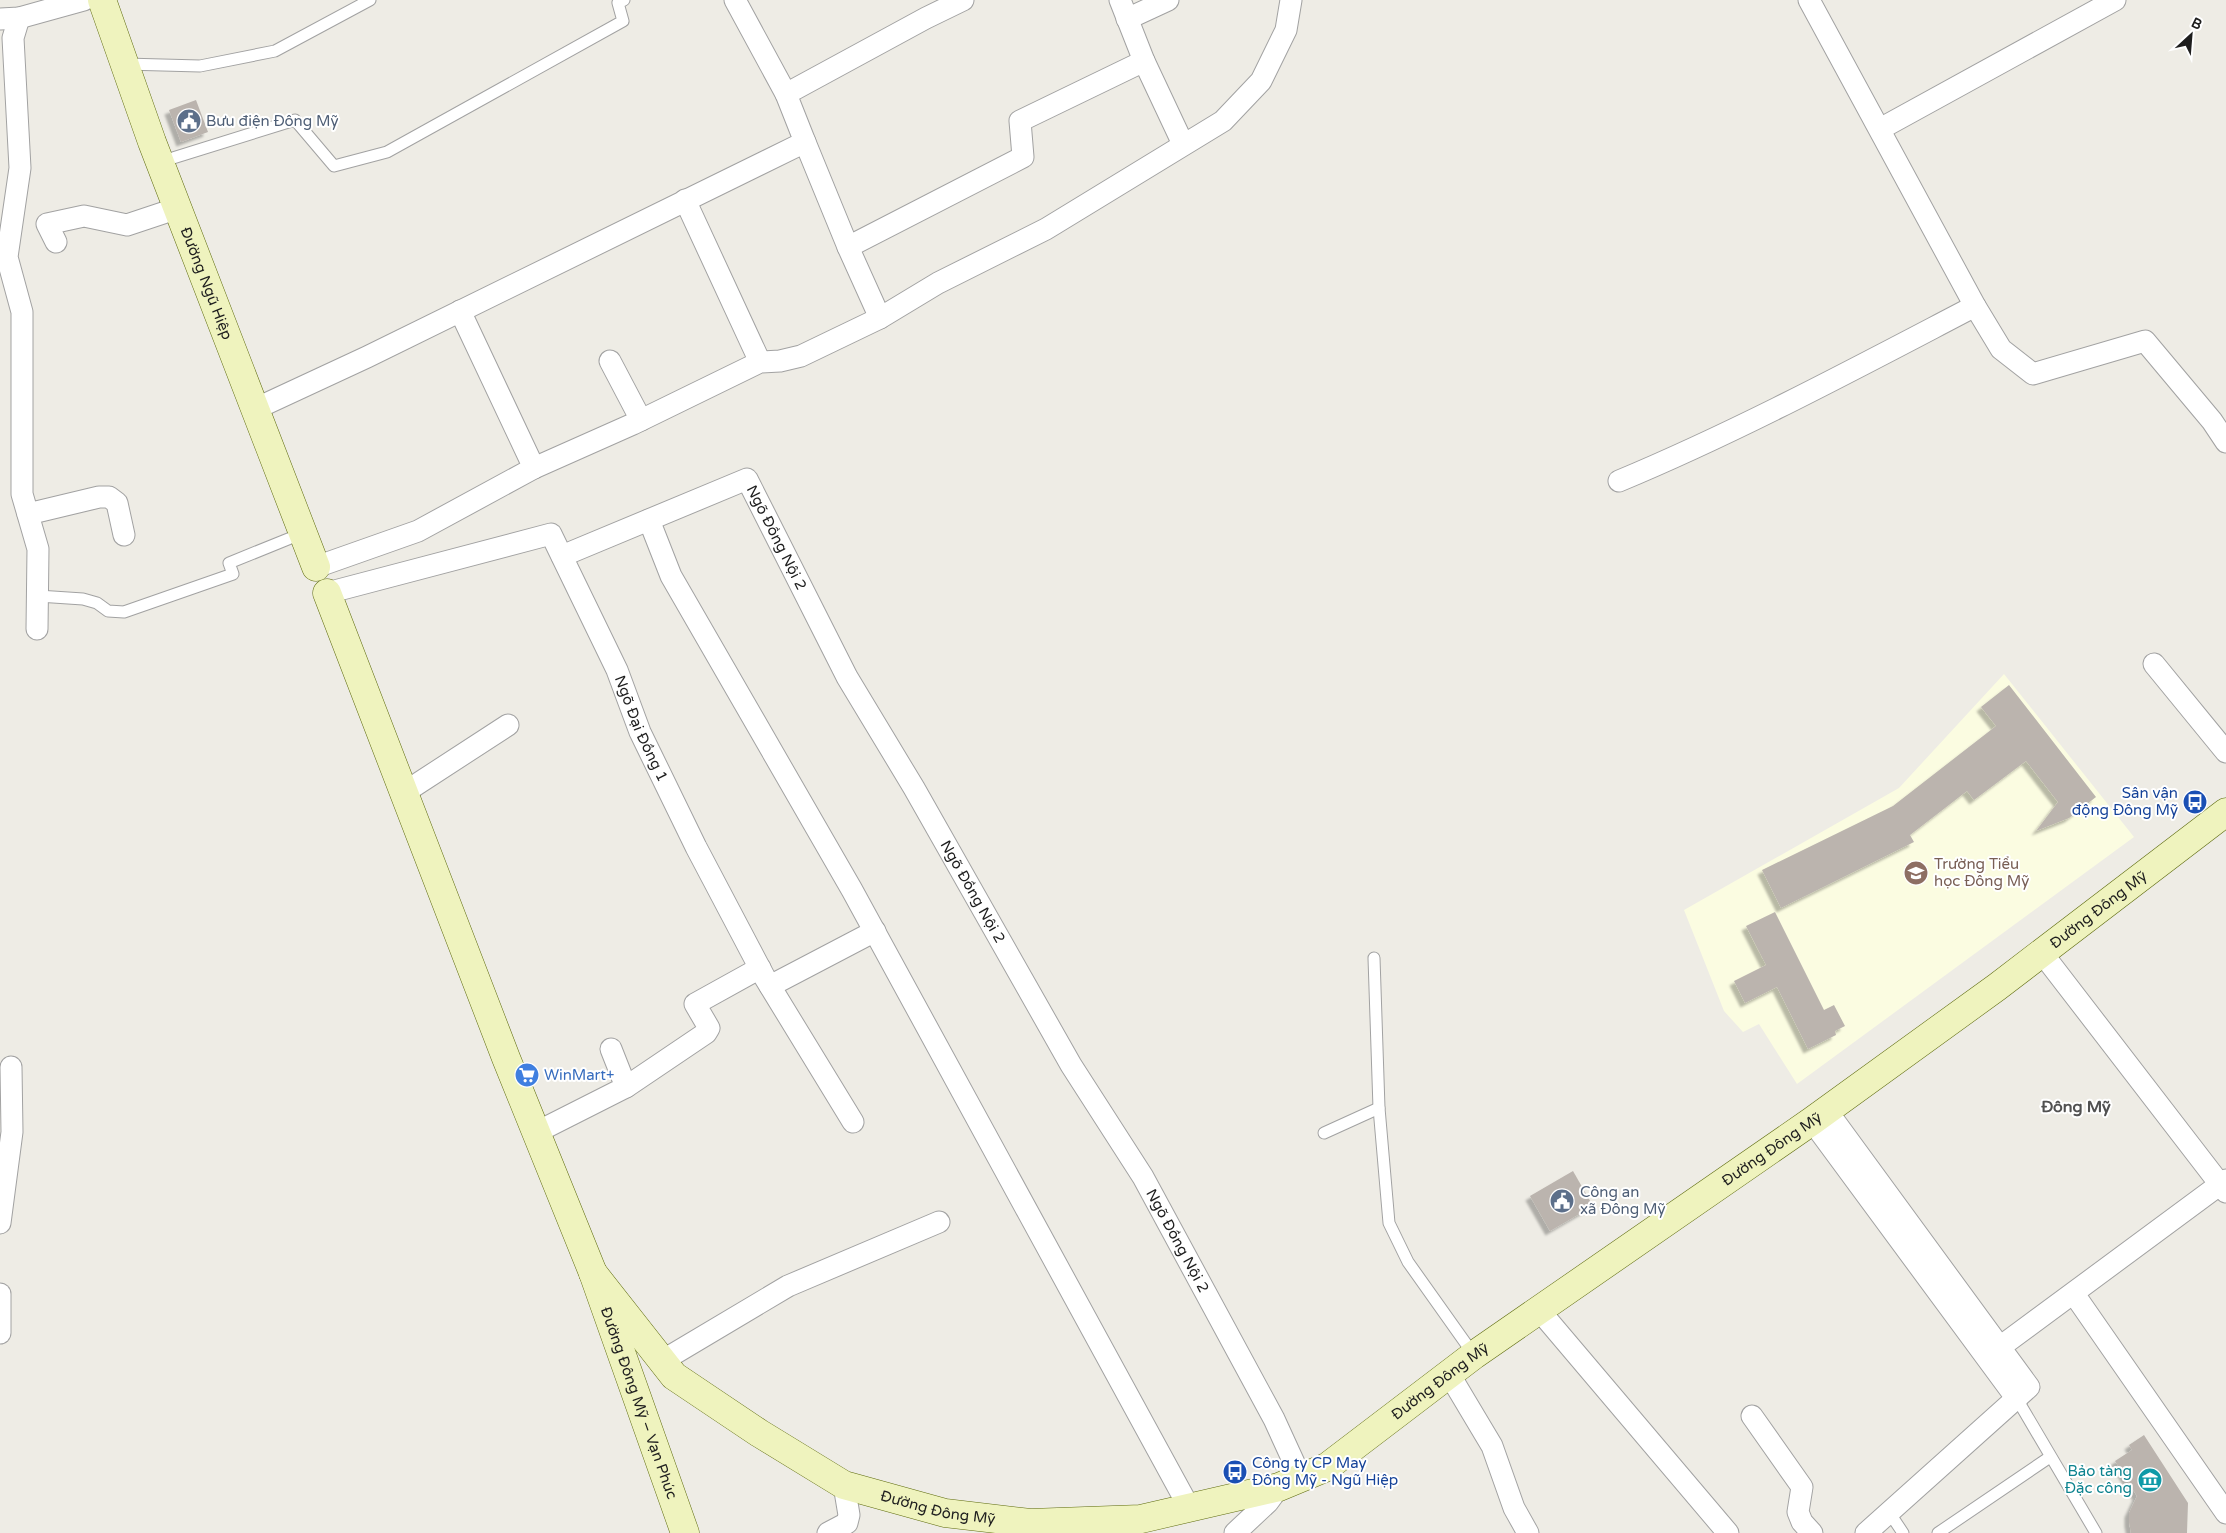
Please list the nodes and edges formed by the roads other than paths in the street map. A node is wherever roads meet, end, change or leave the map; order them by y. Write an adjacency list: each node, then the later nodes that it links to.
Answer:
1 (84, 0): 12 (street)
2 (102, 0): 14 (street, Đường Ngũ Hiệp)
3 (370, 0): 14 (lane)
4 (624, 0): 19 (lane)
5 (735, 0): 15 (street)
6 (963, 0): 15 (street)
7 (1168, 0): 11 (street)
8 (1291, 0): 18 (street)
9 (1809, 0): 16 (street)
10 (2115, 0): 16 (street)
11 (1123, 9): 13 (street)
12 (9, 19): 34 (street)
13 (1144, 61): 18 (street); 23 (street)
14 (125, 64): 19 (street, Đường Ngũ Hiệp)
15 (786, 94): 17 (street)
16 (1880, 129): 24 (street)
17 (805, 142): 20 (street); 23 (street)
18 (1183, 144): 26 (street)
19 (160, 162): 21 (street, Đường Ngũ Hiệp)
20 (685, 200): 25 (street); 28 (street)
21 (178, 208): 22 (street); 29 (street, Đường Ngũ Hiệp)
22 (56, 242)
23 (848, 247): 26 (street)
24 (1975, 306): 31 (street); 33 (street)
25 (460, 311): 29 (street); 32 (street)
26 (880, 318): 28 (street)
27 (610, 361): 30 (street)
28 (760, 362): 30 (street)
29 (255, 409): 36 (street, Đường Ngũ Hiệp)
30 (641, 420): 32 (street)
31 (2226, 442)
32 (534, 468): 39 (street)
33 (1619, 481)
34 (28, 514): 37 (street); 41 (street)
35 (649, 520): 38 (street, Ngõ Đồng Nội 2); 48 (street); 75 (street, Ngõ Đồng Nội 2)
36 (303, 533): 39 (street, Đường Ngũ Hiệp); 41 (lane)
37 (124, 535)
38 (562, 556): 40 (street, Ngõ Đại Đồng 1); 51 (street, Ngõ Đại Đồng 1)
39 (316, 567)
40 (327, 592): 46 (street)
41 (38, 596): 42 (street)
42 (37, 629)
43 (2154, 664): 45 (street)
44 (508, 724): 46 (street)
45 (2226, 752)
46 (405, 792): 58 (street)
47 (2226, 812): 49 (street, Đường Đông Mỹ)
48 (875, 932): 51 (street); 77 (street)
49 (2042, 953): 56 (street, Đường Đông Mỹ); 60 (street)
50 (1374, 958): 55 (lane)
51 (765, 977): 54 (street); 57 (street, Ngõ Đại Đồng 1)
52 (611, 1049): 54 (street)
53 (11, 1067): 62 (street)
54 (626, 1087): 58 (street)
55 (1379, 1108): 59 (lane); 69 (lane)
56 (1819, 1116): 66 (street, Đường Đông Mỹ); 68 (street); 72 (street)
57 (853, 1122)
58 (537, 1132): 63 (street)
59 (1324, 1133)
60 (2224, 1186): 65 (street)
61 (939, 1222): 70 (street)
62 (0, 1223)
63 (593, 1273): 70 (street, Đường Đông Mỹ); 80 (street, Đường Đông Mỹ – Vạn Phúc)
64 (0, 1294): 67 (street)
65 (2074, 1294): 68 (street); 79 (street)
66 (1539, 1310): 69 (street, Đường Đông Mỹ); 84 (street)
67 (0, 1333)
68 (2000, 1347): 72 (street)
69 (1474, 1355): 71 (street, Đường Đông Mỹ)
70 (662, 1361): 76 (street, Đường Đông Mỹ)
71 (1449, 1374): 75 (street, Đường Đông Mỹ); 83 (street)
72 (2017, 1399): 74 (lane); 78 (street)
73 (1752, 1416): 85 (street)
74 (2050, 1457): 88 (lane); 89 (lane)
75 (1290, 1482): 77 (street, Đường Đông Mỹ); 82 (street)
76 (844, 1485): 77 (street, Đường Đông Mỹ); 81 (street)
77 (1190, 1509)
78 (1889, 1512): 86 (street); 87 (lane)
79 (2226, 1513)
80 (685, 1533)
81 (828, 1533)
82 (1235, 1533)
83 (1528, 1533)
84 (1728, 1533)
85 (1812, 1533)
86 (1866, 1533)
87 (1903, 1533)
88 (1938, 1533)
89 (2096, 1533)

